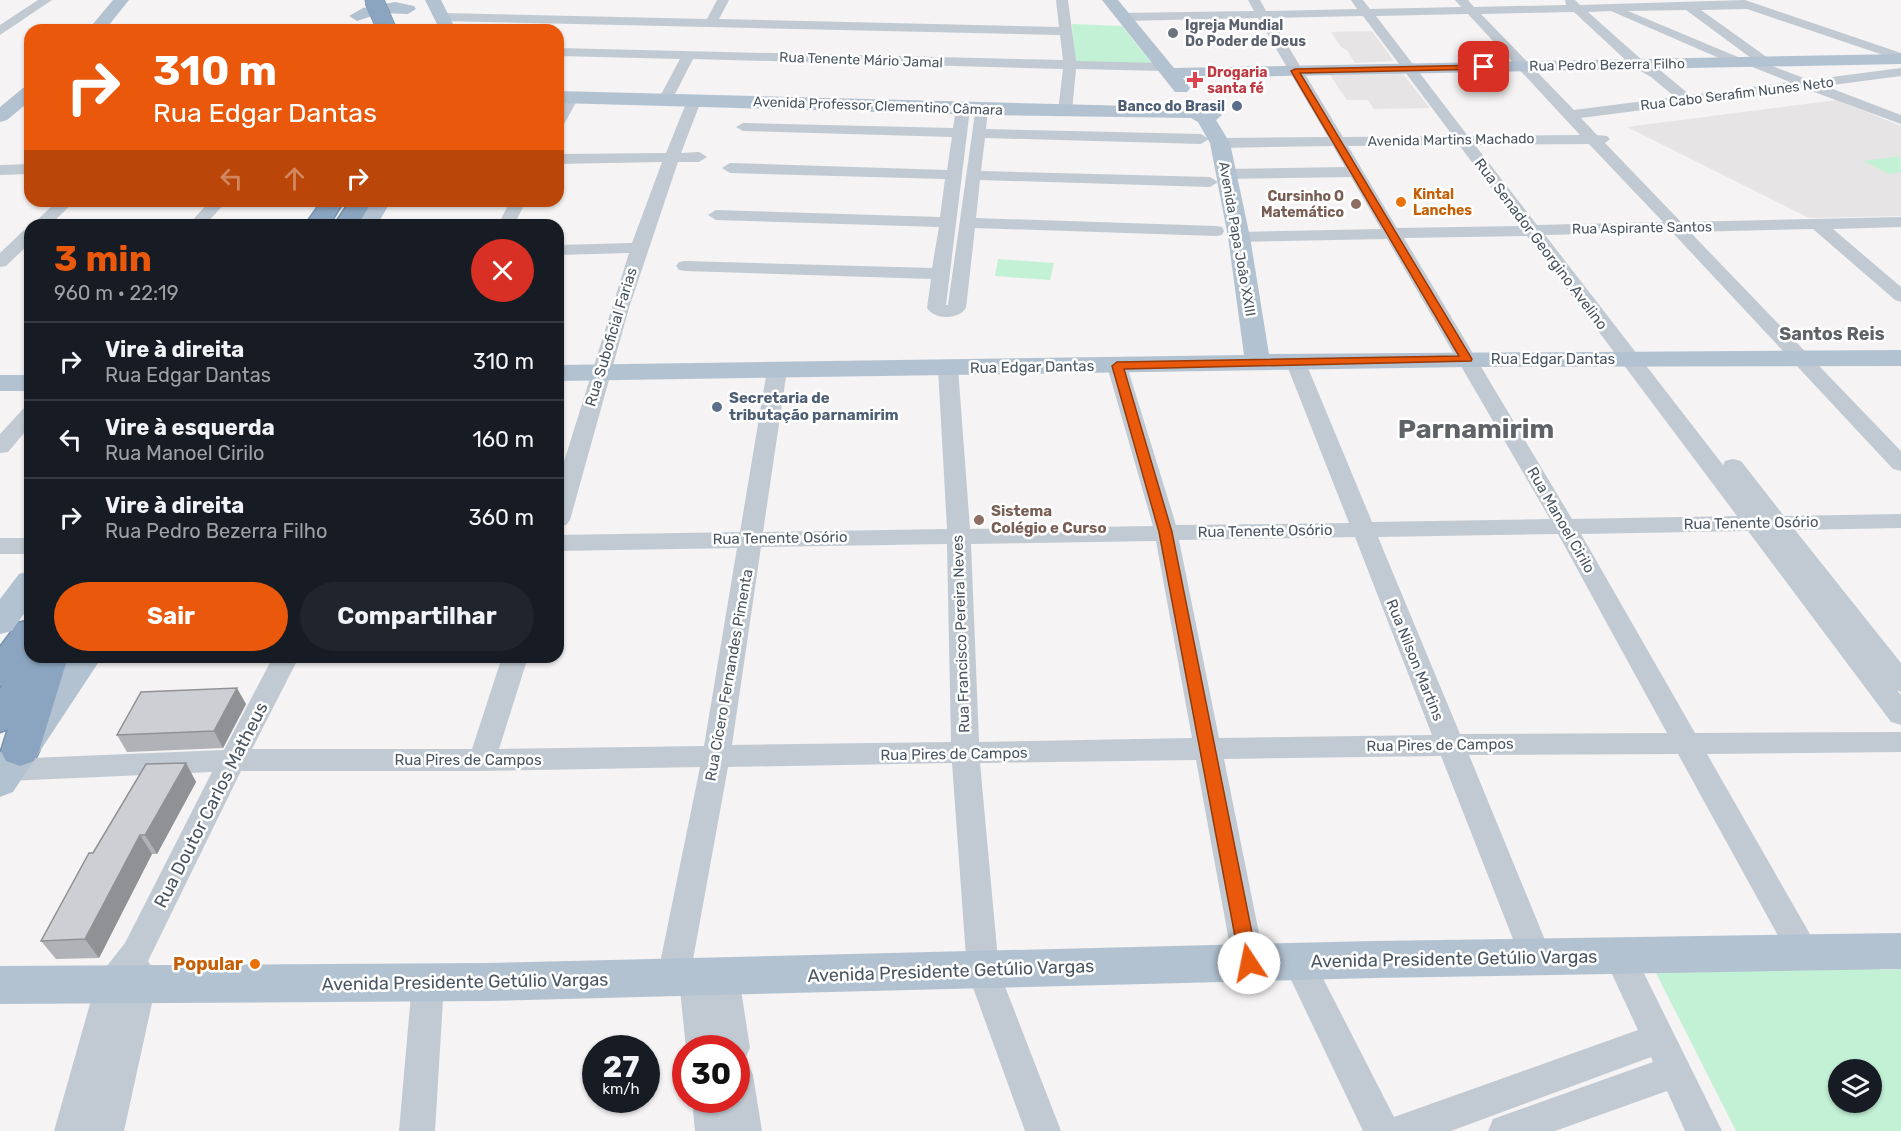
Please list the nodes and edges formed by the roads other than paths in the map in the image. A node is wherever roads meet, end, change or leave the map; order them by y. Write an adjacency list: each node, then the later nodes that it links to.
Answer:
1 (46, 0): 11 (street)
2 (121, 0): 24 (main road)
3 (136, 0): 25 (main road)
4 (374, 0): 26 (highway, bridge)
5 (723, 0): 23 (street)
6 (1051, 0): 7 (street)
7 (1062, 0): 27 (street)
8 (1110, 0): 21 (main road, Avenida Papa João XXIII)
9 (1734, 0): 14 (street)
10 (1684, 3): 14 (street); 18 (street); 34 (street)
11 (33, 4): 22 (street); 28 (street)
12 (1578, 4): 13 (street); 18 (street); 37 (street)
13 (1473, 5): 15 (street); 36 (street)
14 (1750, 5): 33 (street)
15 (1369, 6): 17 (street); 38 (street, Rua Senador Georgino Avelino)
16 (404, 7): 20 (main road)
17 (1258, 7): 21 (street); 40 (street, Rua Manoel Cirilo)
18 (1607, 7): 34 (street)
19 (444, 9): 23 (street)
20 (357, 13)
21 (1122, 17): 39 (main road, Avenida Papa João XXIII)
22 (0, 22)
23 (711, 23): 30 (street)
24 (101, 24)
25 (116, 24)
26 (384, 24)
27 (1067, 31): 30 (street); 35 (street)
28 (0, 32): 29 (street)
29 (20, 33)
30 (896, 44): 32 (street, Rua Tenente Mário Jamal); 35 (street, Rua Tenente Mário Jamal)
31 (564, 52): 32 (street, Rua Tenente Mário Jamal)
32 (689, 55): 47 (street)
33 (1901, 58): 34 (main road, Rua Pedro Bezerra Filho)
34 (1751, 62): 37 (main road, Rua Pedro Bezerra Filho); 42 (street)
35 (1070, 66): 39 (street, Rua Tenente Mário Jamal); 52 (street)
36 (1532, 66): 37 (main road, Rua Pedro Bezerra Filho); 38 (main road, Rua Pedro Bezerra Filho); 53 (street)
37 (1648, 67): 48 (street)
38 (1416, 68): 40 (main road, Rua Pedro Bezerra Filho); 59 (street, Rua Senador Georgino Avelino)
39 (1166, 70): 40 (main road, Rua Pedro Bezerra Filho); 54 (main road, Avenida Papa João XXIII)
40 (1295, 71): 63 (street, Rua Manoel Cirilo)
41 (1897, 75): 42 (street, Rua Cabo Serafim Nunes Neto)
42 (1811, 85): 48 (street, Rua Cabo Serafim Nunes Neto); 56 (street)
43 (0, 94): 44 (main road)
44 (24, 96)
45 (565, 97): 47 (main road, Avenida Professor Clementino Câmara)
46 (24, 100): 55 (main road)
47 (665, 100): 49 (main road, Avenida Professor Clementino Câmara)
48 (1687, 100): 53 (street, Rua Cabo Serafim Nunes Neto)
49 (694, 101): 51 (main road, Avenida Professor Clementino Câmara); 65 (street, Rua Suboficial Farias)
50 (24, 103): 58 (main road)
51 (972, 109): 52 (main road, Avenida Professor Clementino Câmara); 61 (street); 64 (street)
52 (1065, 111): 54 (main road, Avenida Professor Clementino Câmara)
53 (1579, 114): 60 (street)
54 (1202, 115): 62 (main road, Avenida Papa João XXIII)
55 (0, 116)
56 (1901, 120)
57 (743, 127): 61 (street, Avenida Martins Machado)
58 (0, 132)
59 (1470, 139): 60 (street, Avenida Martins Machado); 63 (street, Avenida Martins Machado); 91 (street, Rua Senador Georgino Avelino)
60 (1602, 139): 89 (street); 90 (street)
61 (959, 141): 64 (street, Avenida Martins Machado); 72 (street)
62 (1211, 141): 63 (street, Avenida Martins Machado); 64 (street, Avenida Martins Machado); 74 (main road, Avenida Papa João XXIII)
63 (1337, 141): 71 (street, Rua Manoel Cirilo)
64 (977, 142): 73 (street)
65 (671, 156): 66 (street); 67 (street); 97 (street, Rua Suboficial Farias)
66 (699, 157)
67 (564, 159)
68 (730, 168): 72 (street)
69 (24, 169): 70 (street)
70 (0, 170)
71 (1355, 172): 74 (street); 93 (street, Rua Manoel Cirilo)
72 (954, 175): 75 (street)
73 (973, 175): 74 (street); 76 (street)
74 (1218, 178): 92 (main road, Avenida Papa João XXIII)
75 (952, 194): 76 (street); 84 (street)
76 (971, 194): 86 (street)
77 (60, 207): 81 (street)
78 (213, 207): 82 (street)
79 (370, 210): 83 (highway)
80 (716, 215): 84 (street)
81 (47, 219)
82 (202, 219)
83 (356, 219)
84 (948, 222): 95 (street)
85 (1901, 222): 88 (street, Rua Aspirante Santos)
86 (967, 224): 92 (street, Rua Aspirante Santos); 96 (street)
87 (1817, 224): 88 (street, Rua Aspirante Santos); 90 (street, Rua Aspirante Santos); 104 (street)
88 (1838, 224): 103 (street)
89 (1676, 227): 90 (street, Rua Aspirante Santos); 91 (street, Rua Aspirante Santos); 105 (street)
90 (1697, 227): 105 (street)
91 (1540, 229): 93 (street, Rua Aspirante Santos); 108 (street, Rua Senador Georgino Avelino)
92 (1228, 234): 93 (street, Rua Aspirante Santos); 110 (main road, Avenida Papa João XXIII)
93 (1390, 234): 107 (street, Rua Manoel Cirilo)
94 (24, 239): 99 (street)
95 (945, 243): 96 (street); 102 (street)
96 (965, 243): 102 (street)
97 (638, 248): 98 (street); 114 (street, Rua Suboficial Farias)
98 (564, 250)
99 (0, 261): 100 (street)
100 (24, 261)
101 (685, 266): 102 (street)
102 (941, 274)
103 (1901, 278)
104 (1901, 296)
105 (1813, 358): 106 (main road, Rua Edgar Dantas); 108 (main road, Rua Edgar Dantas); 119 (street); 121 (street)
106 (1901, 358)
107 (1467, 359): 108 (main road, Rua Edgar Dantas); 109 (main road, Rua Edgar Dantas); 125 (street, Rua Manoel Cirilo)
108 (1638, 359): 124 (street, Rua Senador Georgino Avelino)
109 (1296, 363): 110 (main road, Rua Edgar Dantas); 126 (street, Rua Nilson Martins)
110 (1258, 364): 111 (main road, Rua Edgar Dantas)
111 (1117, 366): 112 (main road, Rua Edgar Dantas); 127 (street)
112 (948, 368): 113 (main road, Rua Edgar Dantas); 128 (street, Rua Francisco Pereira Neves)
113 (777, 370): 114 (main road, Rua Edgar Dantas); 129 (street, Rua Cícero Fernandes Pimenta)
114 (599, 372): 115 (main road, Rua Edgar Dantas); 122 (street, Rua Suboficial Farias)
115 (564, 373)
116 (0, 383): 117 (main road)
117 (24, 383)
118 (24, 420): 120 (street)
119 (1901, 441)
120 (0, 447)
121 (1901, 464)
122 (564, 498)
123 (1901, 521): 124 (street, Rua Tenente Osório)
124 (1767, 522): 125 (street, Rua Tenente Osório); 142 (street, Rua Senador Georgino Avelino); 143 (street, Rua Senador Georgino Avelino)
125 (1565, 526): 126 (street, Rua Tenente Osório); 146 (street, Rua Manoel Cirilo)
126 (1363, 530): 127 (street, Rua Tenente Osório); 147 (street, Rua Nilson Martins)
127 (1166, 532): 128 (street, Rua Tenente Osório); 148 (street)
128 (959, 536): 129 (street, Rua Tenente Osório); 149 (street, Rua Francisco Pereira Neves)
129 (752, 538): 130 (street, Rua Tenente Osório); 150 (street, Rua Cícero Fernandes Pimenta)
130 (564, 543)
131 (0, 546): 132 (street)
132 (24, 546)
133 (24, 590): 134 (main road)
134 (0, 623)
135 (24, 640): 141 (highway)
136 (38, 663): 144 (highway)
137 (48, 663): 153 (highway)
138 (81, 663): 153 (main road)
139 (283, 663): 151 (street, Rua Doutor Carlos Matheus)
140 (513, 663): 152 (street)
141 (0, 673)
142 (1901, 682)
143 (1901, 715)
144 (0, 718)
145 (1901, 741): 146 (street, Rua Pires de Campos)
146 (1686, 742): 147 (street, Rua Pires de Campos); 155 (street, Rua Manoel Cirilo)
147 (1449, 745): 148 (street, Rua Pires de Campos); 156 (street, Rua Nilson Martins)
148 (1206, 750): 149 (street, Rua Pires de Campos); 159 (street)
149 (965, 754): 150 (street, Rua Pires de Campos); 160 (street, Rua Francisco Pereira Neves)
150 (716, 758): 152 (street, Rua Pires de Campos); 162 (street, Rua Cícero Fernandes Pimenta)
151 (232, 760): 152 (street, Rua Pires de Campos); 153 (street, Rua Pires de Campos); 161 (street, Rua Doutor Carlos Matheus)
152 (482, 760)
153 (9, 768)
154 (1901, 951): 155 (main road, Avenida Presidente Getúlio Vargas)
155 (1803, 953): 157 (main road, Avenida Presidente Getúlio Vargas)
156 (1536, 957): 157 (main road, Avenida Presidente Getúlio Vargas); 158 (main road, Avenida Presidente Getúlio Vargas)
157 (1620, 957): 167 (street)
158 (1298, 961): 159 (main road, Avenida Presidente Getúlio Vargas); 177 (street)
159 (1249, 963): 160 (main road, Avenida Presidente Getúlio Vargas)
160 (983, 971): 162 (main road, Avenida Presidente Getúlio Vargas); 176 (street, Rua Francisco Pereira Neves)
161 (129, 974): 163 (main road, Avenida Presidente Getúlio Vargas); 164 (main road, Avenida Presidente Getúlio Vargas); 171 (street, Rua Doutor Carlos Matheus); 172 (street, Rua Doutor Carlos Matheus)
162 (697, 978): 163 (main road, Avenida Presidente Getúlio Vargas); 165 (street, Rua Cícero Fernandes Pimenta); 166 (street, Rua Cícero Fernandes Pimenta)
163 (428, 983): 173 (street)
164 (0, 985)
165 (702, 1035)
166 (726, 1035)
167 (1660, 1038): 168 (street); 178 (street)
168 (1676, 1071): 179 (street); 180 (street)
169 (711, 1113): 174 (street)
170 (741, 1113): 175 (street)
171 (72, 1131)
172 (106, 1131)
173 (417, 1131)
174 (713, 1131)
175 (744, 1131)
176 (1043, 1131)
177 (1382, 1131)
178 (1403, 1131)
179 (1506, 1131)
180 (1704, 1131)

